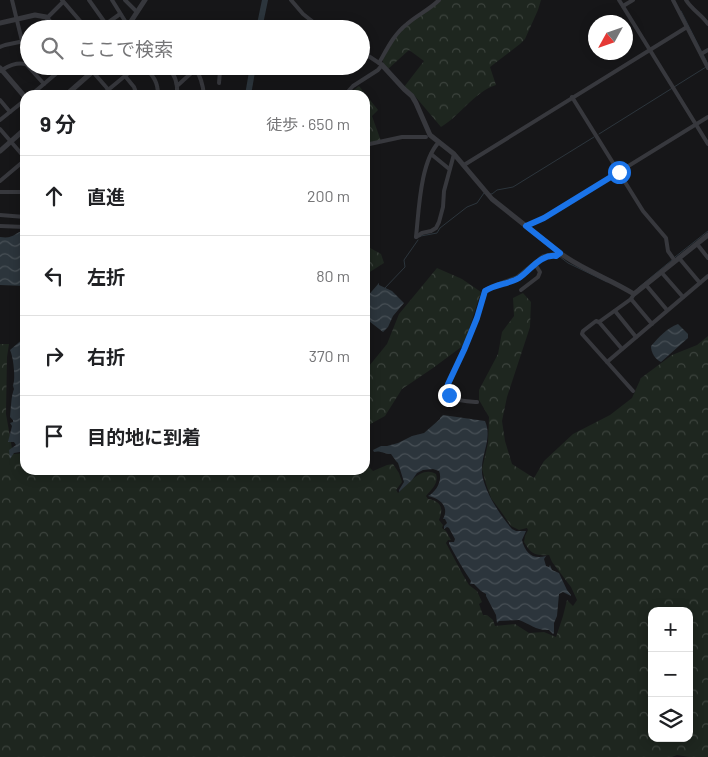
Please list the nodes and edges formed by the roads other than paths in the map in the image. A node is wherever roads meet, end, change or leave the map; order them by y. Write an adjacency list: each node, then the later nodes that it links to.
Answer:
1 (12, 0): 17 (street)
2 (89, 0): 19 (street)
3 (112, 0): 15 (street)
4 (125, 0): 14 (street)
5 (145, 0): 14 (street)
6 (291, 0): 23 (street)
7 (439, 0): 35 (street)
8 (619, 0): 13 (street)
9 (633, 0): 13 (street)
10 (673, 0): 26 (street)
11 (686, 0): 25 (street)
12 (63, 1): 16 (street); 18 (street)
13 (623, 6): 30 (street)
14 (137, 12): 22 (street)
15 (120, 14): 20 (street); 21 (street)
16 (47, 18): 17 (street)
17 (17, 19): 24 (street); 27 (street)
18 (79, 20)
19 (103, 20)
20 (112, 20)
21 (124, 20)
22 (132, 20)
23 (311, 20)
24 (0, 23)
25 (708, 24)
26 (687, 27): 30 (street); 32 (street)
27 (20, 32)
28 (20, 42): 29 (street)
29 (0, 47)
30 (649, 49): 60 (street); 66 (street)
31 (708, 50): 32 (street)
32 (702, 53): 36 (street)
33 (370, 57): 35 (street)
34 (20, 63): 37 (street)
35 (381, 64): 58 (street); 71 (street)
36 (708, 68)
37 (1, 70): 59 (street)
38 (36, 75): 49 (street)
39 (54, 75): 49 (street)
40 (89, 75): 52 (street)
41 (96, 75): 53 (street)
42 (152, 75): 55 (street)
43 (174, 75): 50 (street)
44 (190, 75): 50 (street)
45 (200, 75): 57 (street)
46 (220, 75): 48 (street)
47 (125, 76): 53 (street); 54 (street)
48 (219, 83)
49 (44, 84): 51 (street)
50 (177, 86): 56 (street)
51 (36, 90)
52 (72, 90)
53 (108, 90)
54 (135, 90)
55 (158, 90)
56 (177, 90)
57 (203, 90)
58 (349, 90)
59 (20, 92)
60 (572, 97): 79 (street); 81 (street)
61 (0, 100): 63 (street)
62 (20, 103): 63 (street)
63 (10, 112): 65 (street)
64 (708, 117): 66 (street)
65 (0, 120)
66 (696, 124): 73 (street); 81 (street)
67 (0, 129): 70 (street)
68 (20, 133): 70 (street)
69 (426, 137): 72 (street)
70 (10, 142): 74 (street); 75 (street)
71 (439, 142): 76 (street); 77 (street)
72 (370, 144)
73 (708, 144)
74 (0, 150)
75 (20, 153)
76 (431, 154): 80 (street); 87 (street)
77 (454, 156): 79 (street); 80 (street); 87 (street)
78 (20, 163): 82 (street)
79 (464, 164): 89 (street)
80 (448, 168): 87 (street)
81 (619, 172): 89 (street); 95 (street)
82 (0, 181)
83 (0, 192): 84 (street)
84 (20, 192)
85 (0, 215): 86 (street)
86 (20, 217)
87 (438, 224)
88 (0, 226): 90 (street)
89 (526, 226): 93 (street)
90 (20, 227)
91 (708, 235): 92 (street)
92 (697, 244): 94 (street); 95 (street)
93 (560, 253): 96 (street); 102 (street)
94 (708, 258)
95 (677, 260): 97 (street); 99 (street)
96 (535, 264): 101 (street); 112 (street)
97 (662, 272): 100 (street); 103 (street)
98 (708, 276): 99 (street)
99 (700, 283): 103 (street)
100 (646, 285): 102 (street); 104 (street)
101 (521, 290)
102 (632, 296): 105 (street); 107 (street)
103 (683, 297): 104 (street)
104 (667, 310): 107 (street)
105 (615, 311): 106 (street); 108 (street)
106 (599, 322): 109 (street); 110 (street)
107 (652, 324): 108 (street)
108 (636, 337): 109 (street)
109 (622, 349): 110 (street)
110 (608, 362): 111 (street)
111 (634, 391)
112 (477, 402)

